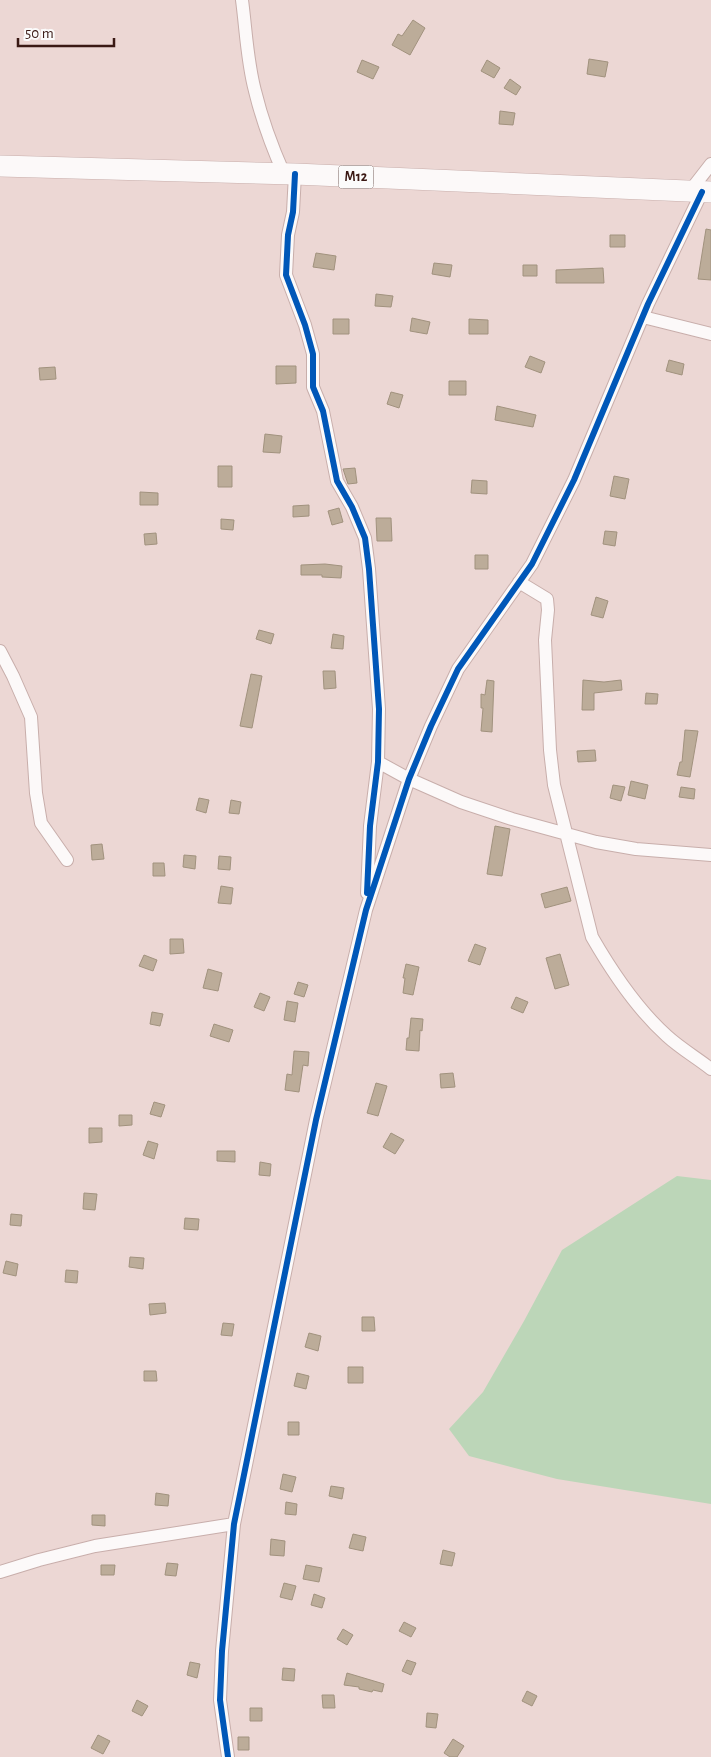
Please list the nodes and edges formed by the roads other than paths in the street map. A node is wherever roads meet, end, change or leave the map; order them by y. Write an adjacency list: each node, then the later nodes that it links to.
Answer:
1 (242, 0): 4 (street)
2 (711, 164): 5 (street)
3 (0, 166): 4 (highway, M12)
4 (290, 174): 5 (highway, M12); 10 (street)
5 (701, 192): 6 (street)
6 (643, 317): 7 (street); 8 (street)
7 (711, 334)
8 (519, 582): 11 (street); 12 (street)
9 (0, 651): 14 (street)
10 (378, 762): 11 (street); 15 (street)
11 (409, 779): 12 (street); 15 (street)
12 (567, 833): 13 (street); 16 (street)
13 (711, 855)
14 (67, 860)
15 (366, 910): 17 (street)
16 (711, 1069)
17 (234, 1524): 18 (street); 19 (street)
18 (0, 1572)
19 (228, 1757)

